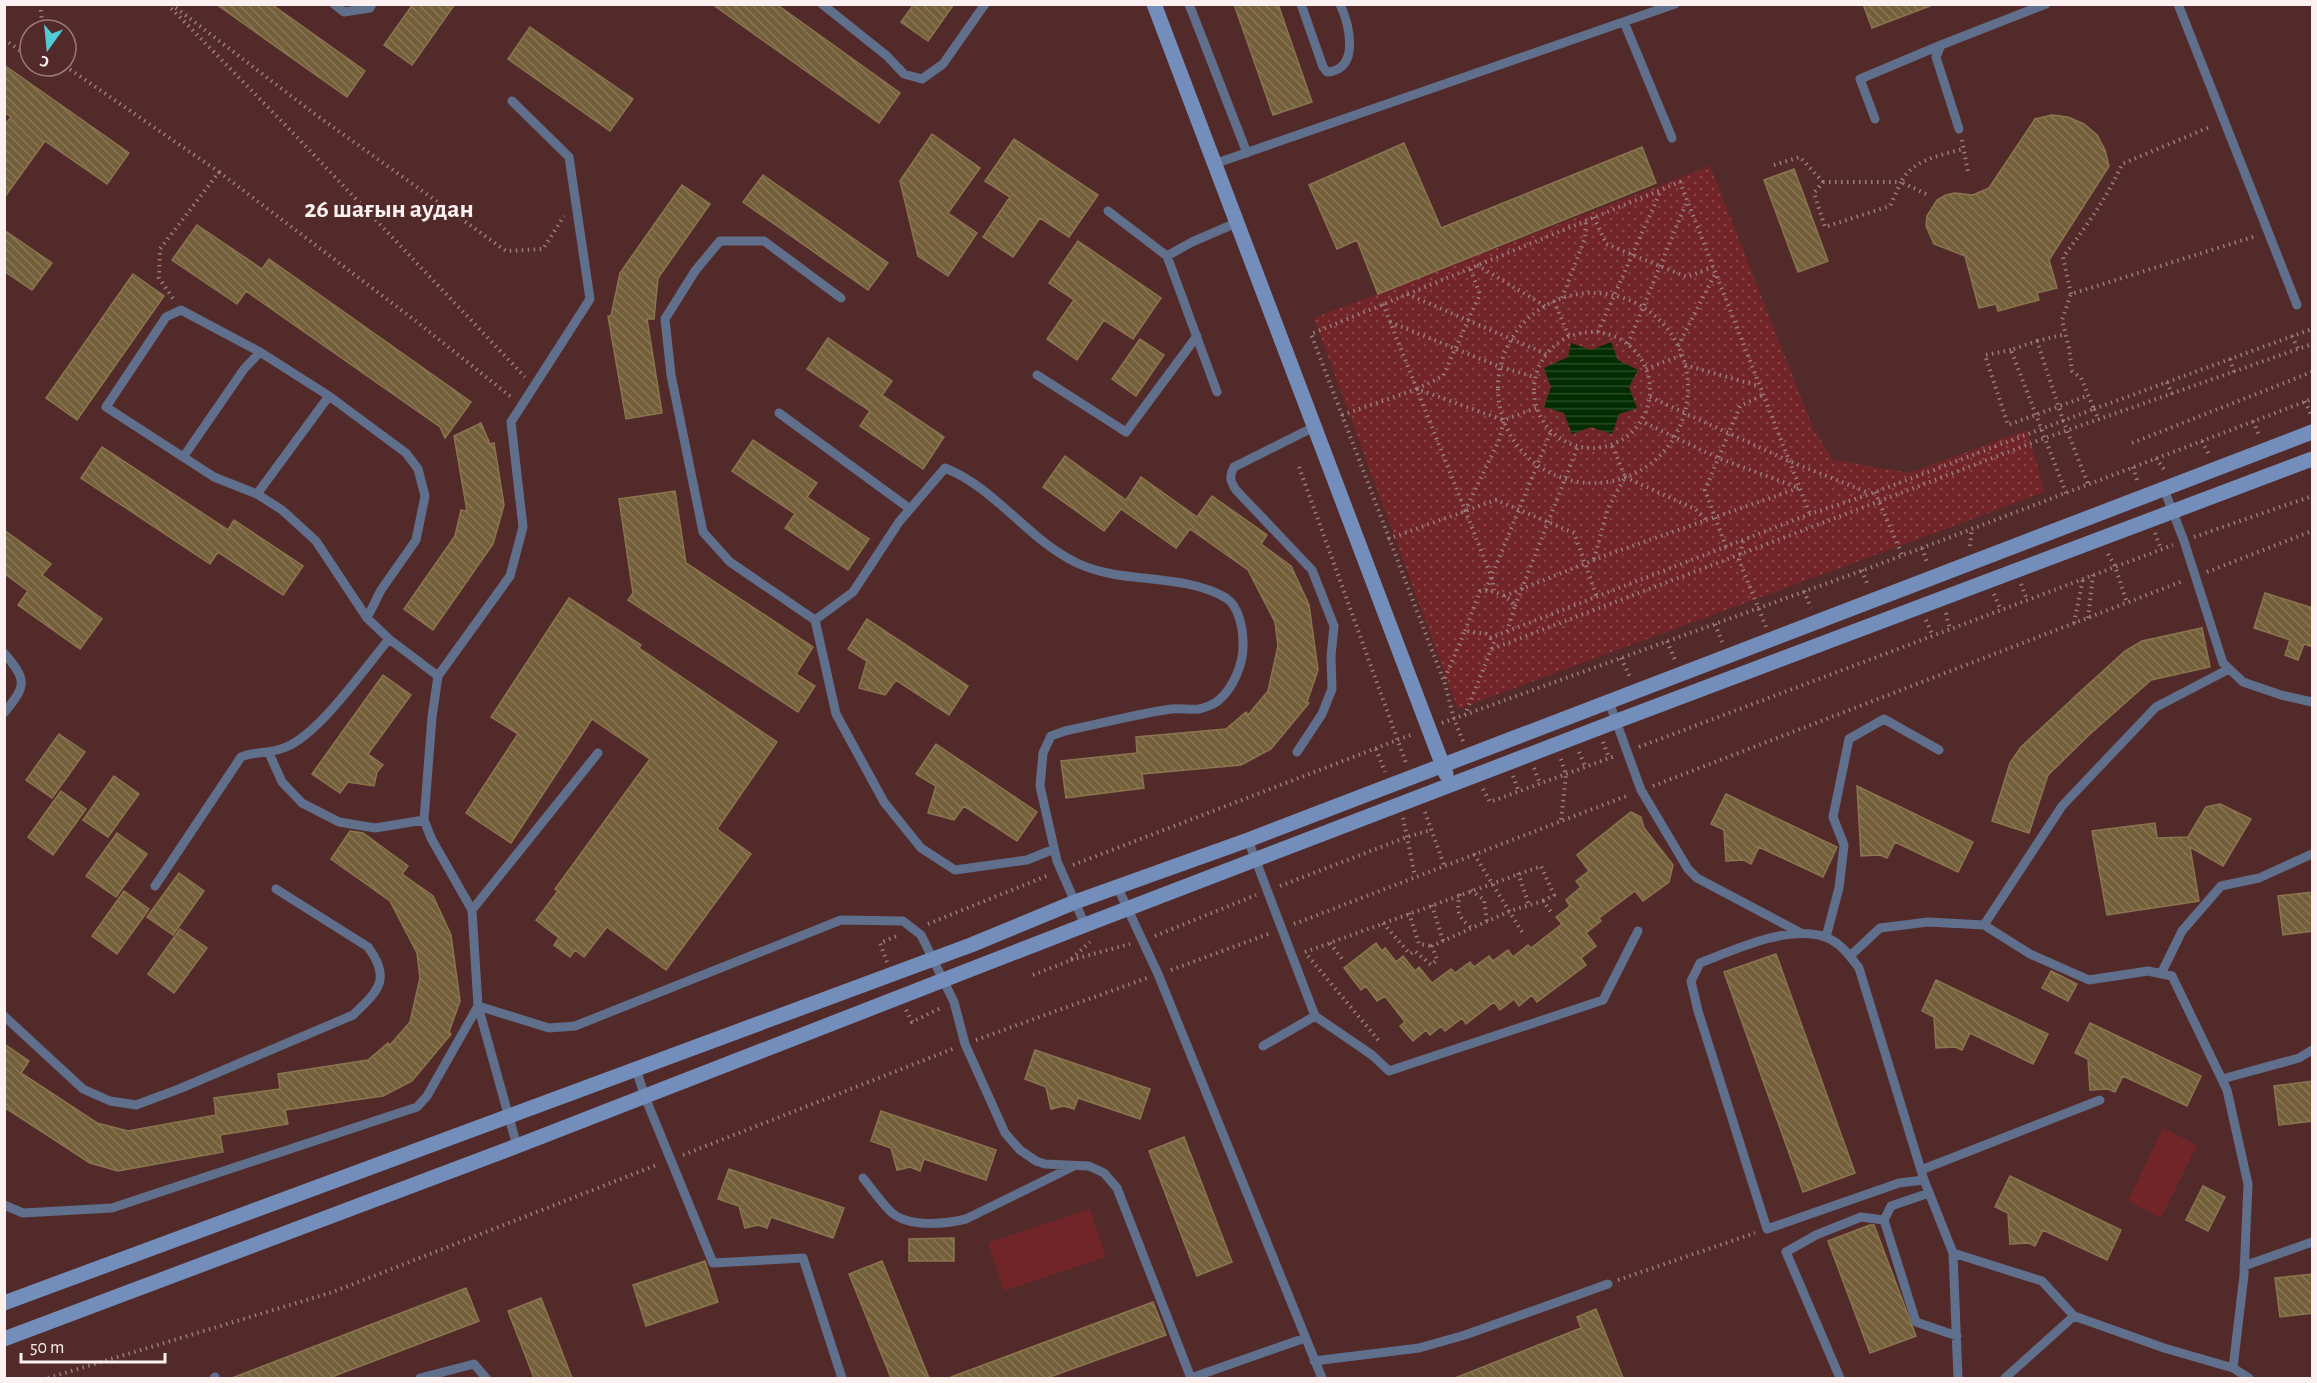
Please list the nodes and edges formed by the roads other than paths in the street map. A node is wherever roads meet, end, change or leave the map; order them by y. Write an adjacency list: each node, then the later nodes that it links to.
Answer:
1 (334, 4): 2 (lane)
2 (372, 4)
3 (822, 4): 4 (lane)
4 (985, 4)
5 (1154, 4): 19 (main road)
6 (1189, 4): 18 (lane)
7 (1301, 4): 8 (lane)
8 (1340, 4)
9 (2046, 4): 13 (lane)
10 (2178, 4): 24 (lane)
11 (1669, 6): 12 (lane)
12 (1623, 22): 17 (lane); 18 (lane)
13 (1941, 45): 15 (lane); 16 (lane)
14 (512, 101): 44 (lane)
15 (1875, 119)
16 (1959, 129)
17 (1672, 138)
18 (1247, 153): 19 (lane)
19 (1214, 164): 21 (main road)
20 (1108, 211): 22 (lane)
21 (1236, 223): 22 (lane); 31 (main road)
22 (1167, 256): 25 (lane)
23 (842, 298): 40 (lane)
24 (2297, 305)
25 (1197, 336): 27 (lane); 28 (lane)
26 (260, 352): 29 (lane); 33 (lane); 33 (lane)
27 (1037, 375)
28 (1217, 392)
29 (329, 396): 36 (lane); 39 (lane)
30 (779, 413): 37 (lane)
31 (1314, 427): 50 (lane); 53 (main road)
32 (2313, 432): 35 (main road)
33 (184, 456): 36 (lane)
34 (2313, 459): 38 (main road)
35 (2164, 489): 38 (lane); 45 (main road)
36 (257, 494): 39 (lane)
37 (910, 509): 40 (lane); 57 (lane)
38 (2173, 511): 43 (lane); 48 (main road)
39 (367, 618): 41 (lane)
40 (814, 620): 57 (lane)
41 (389, 639): 44 (lane); 51 (lane)
42 (4, 653): 47 (lane)
43 (2229, 669): 46 (lane); 67 (lane)
44 (438, 676): 55 (lane)
45 (1609, 702): 48 (lane); 53 (main road)
46 (2313, 702)
47 (4, 713)
48 (1617, 721): 54 (main road); 69 (lane)
49 (1939, 750): 70 (lane)
50 (1297, 752)
51 (269, 753): 55 (lane); 60 (lane)
52 (598, 753): 65 (lane)
53 (1443, 765): 54 (main road); 56 (main road)
54 (1450, 786): 59 (main road)
55 (424, 820): 65 (lane)
56 (1248, 840): 59 (lane); 61 (main road)
57 (1054, 849): 63 (lane)
58 (2313, 854): 73 (lane)
59 (1255, 860): 64 (main road); 77 (lane)
60 (155, 886)
61 (1117, 886): 63 (main road); 64 (lane)
62 (276, 889): 76 (lane)
63 (1075, 902): 66 (lane); 72 (main road)
64 (1128, 909): 66 (main road); 99 (lane)
65 (472, 910): 75 (lane)
66 (1084, 925): 74 (main road)
67 (1984, 925): 71 (lane); 73 (lane)
68 (1638, 931): 77 (lane)
69 (1801, 933): 70 (lane); 87 (lane)
70 (1826, 937): 71 (lane)
71 (1850, 957): 87 (lane)
72 (933, 958): 74 (lane); 75 (lane); 80 (main road)
73 (2161, 974): 81 (lane)
74 (943, 980): 82 (main road); 86 (lane)
75 (478, 1006): 84 (lane); 90 (lane)
76 (4, 1016)
77 (1315, 1016): 78 (lane)
78 (1263, 1046)
79 (2313, 1050): 81 (lane)
80 (636, 1069): 82 (lane); 84 (main road)
81 (2222, 1079): 94 (lane)
82 (645, 1097): 85 (main road); 105 (lane)
83 (2100, 1100): 87 (lane)
84 (510, 1116): 85 (lane); 96 (main road)
85 (517, 1146): 100 (main road)
86 (1076, 1165): 88 (lane); 106 (lane)
87 (1922, 1175): 89 (lane)
88 (863, 1178)
89 (1929, 1193): 91 (lane); 93 (lane)
90 (4, 1205)
91 (1884, 1220): 98 (lane); 108 (lane)
92 (2313, 1242): 94 (lane)
93 (1953, 1253): 97 (lane); 98 (lane)
94 (2244, 1266): 102 (lane)
95 (1608, 1284): 101 (lane)
96 (4, 1303)
97 (2074, 1316): 102 (lane); 110 (lane)
98 (1957, 1336): 109 (lane)
99 (1305, 1338): 101 (lane); 106 (lane)
100 (4, 1339)
101 (1314, 1360): 107 (lane)
102 (2233, 1368): 111 (lane)
103 (420, 1378): 104 (lane)
104 (486, 1378)
105 (842, 1378)
106 (1191, 1378)
107 (1322, 1378)
108 (1840, 1378)
109 (1958, 1378)
110 (2005, 1378)
111 (2249, 1378)

